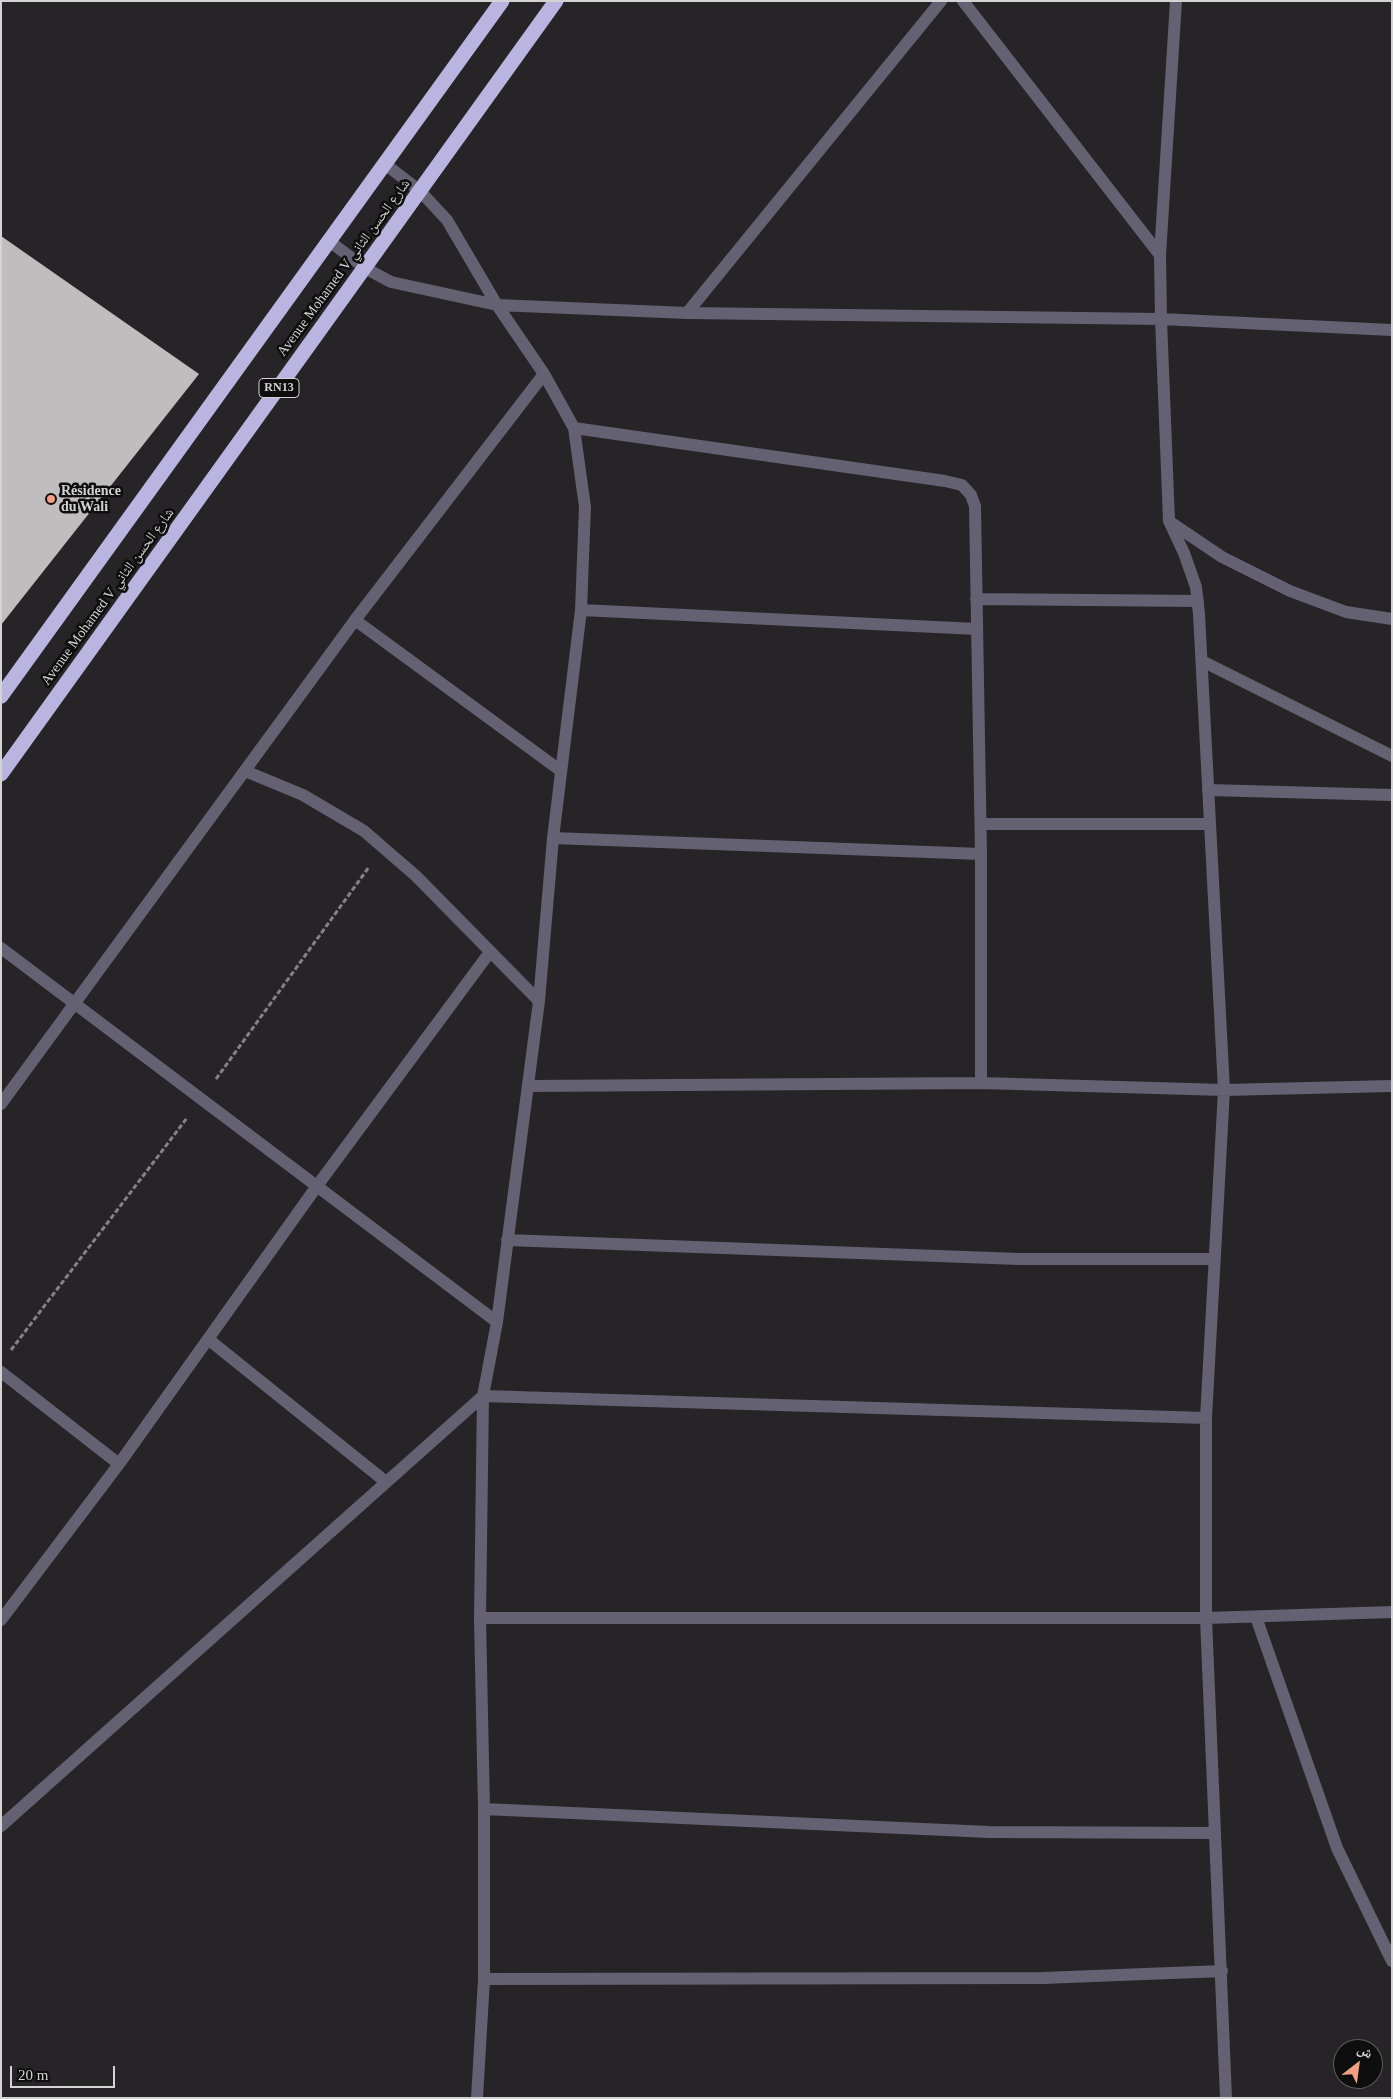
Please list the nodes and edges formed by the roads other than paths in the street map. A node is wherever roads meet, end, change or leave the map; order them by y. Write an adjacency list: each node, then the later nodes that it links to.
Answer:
1 (502, 1): 6 (highway, Avenue Mohamed V شارع الحسن الثاني)
2 (556, 1): 7 (highway, Avenue Mohamed V شارع الحسن الثاني / RN13)
3 (941, 1): 12 (street)
4 (962, 1): 9 (street)
5 (1176, 1): 9 (street)
6 (385, 164): 7 (street); 8 (highway, Avenue Mohamed V شارع الحسن الثاني)
7 (420, 191): 10 (highway, Avenue Mohamed V شارع الحسن الثاني / RN13); 11 (street)
8 (329, 241): 10 (street); 25 (highway, Avenue Mohamed V شارع الحسن الثاني)
9 (1160, 255): 13 (street)
10 (365, 268): 11 (street); 29 (highway, Avenue Mohamed V شارع الحسن الثاني / RN13)
11 (497, 305): 12 (street); 15 (street)
12 (687, 313): 13 (street)
13 (1161, 319): 14 (street); 17 (street)
14 (1392, 330)
15 (544, 374): 16 (street); 22 (street)
16 (574, 428): 18 (street); 20 (street)
17 (1169, 521): 19 (street); 21 (street)
18 (976, 599): 19 (street); 23 (street)
19 (1198, 601): 24 (street)
20 (581, 610): 23 (street); 28 (street)
21 (1392, 619)
22 (355, 620): 27 (street); 28 (street)
23 (977, 629): 32 (street)
24 (1202, 661): 26 (street); 30 (street)
25 (1, 696)
26 (1392, 756)
27 (245, 771): 37 (street); 39 (street)
28 (561, 771): 34 (street)
29 (1, 774)
30 (1208, 790): 31 (street); 33 (street)
31 (1392, 795)
32 (980, 824): 33 (street); 35 (street)
33 (1210, 824): 43 (street)
34 (553, 838): 35 (street); 38 (street)
35 (981, 854): 40 (street)
36 (1, 948): 39 (street)
37 (490, 952): 38 (street); 45 (street)
38 (539, 1002): 41 (street)
39 (75, 1004): 44 (street); 45 (street)
40 (982, 1083): 41 (street); 43 (street)
41 (529, 1086): 46 (street)
42 (1392, 1086): 43 (street)
43 (1224, 1090): 47 (street)
44 (1, 1104)
45 (317, 1186): 48 (street); 49 (street)
46 (507, 1240): 47 (street); 48 (street)
47 (1215, 1258): 52 (street)
48 (497, 1322): 51 (street)
49 (208, 1338): 53 (street); 54 (street)
50 (1, 1372): 53 (street)
51 (483, 1396): 52 (street); 54 (street); 57 (street)
52 (1206, 1418): 58 (street)
53 (119, 1464): 59 (street)
54 (386, 1482): 61 (street)
55 (1392, 1612): 56 (street)
56 (1256, 1617): 58 (street); 63 (street)
57 (480, 1618): 58 (street); 60 (street)
58 (1206, 1618): 62 (street)
59 (1, 1620)
60 (484, 1810): 62 (street); 65 (street)
61 (1, 1826)
62 (1215, 1833): 64 (street)
63 (1392, 1961)
64 (1222, 1972): 65 (street); 67 (street)
65 (484, 1979): 66 (street)
66 (477, 2098)
67 (1226, 2098)

